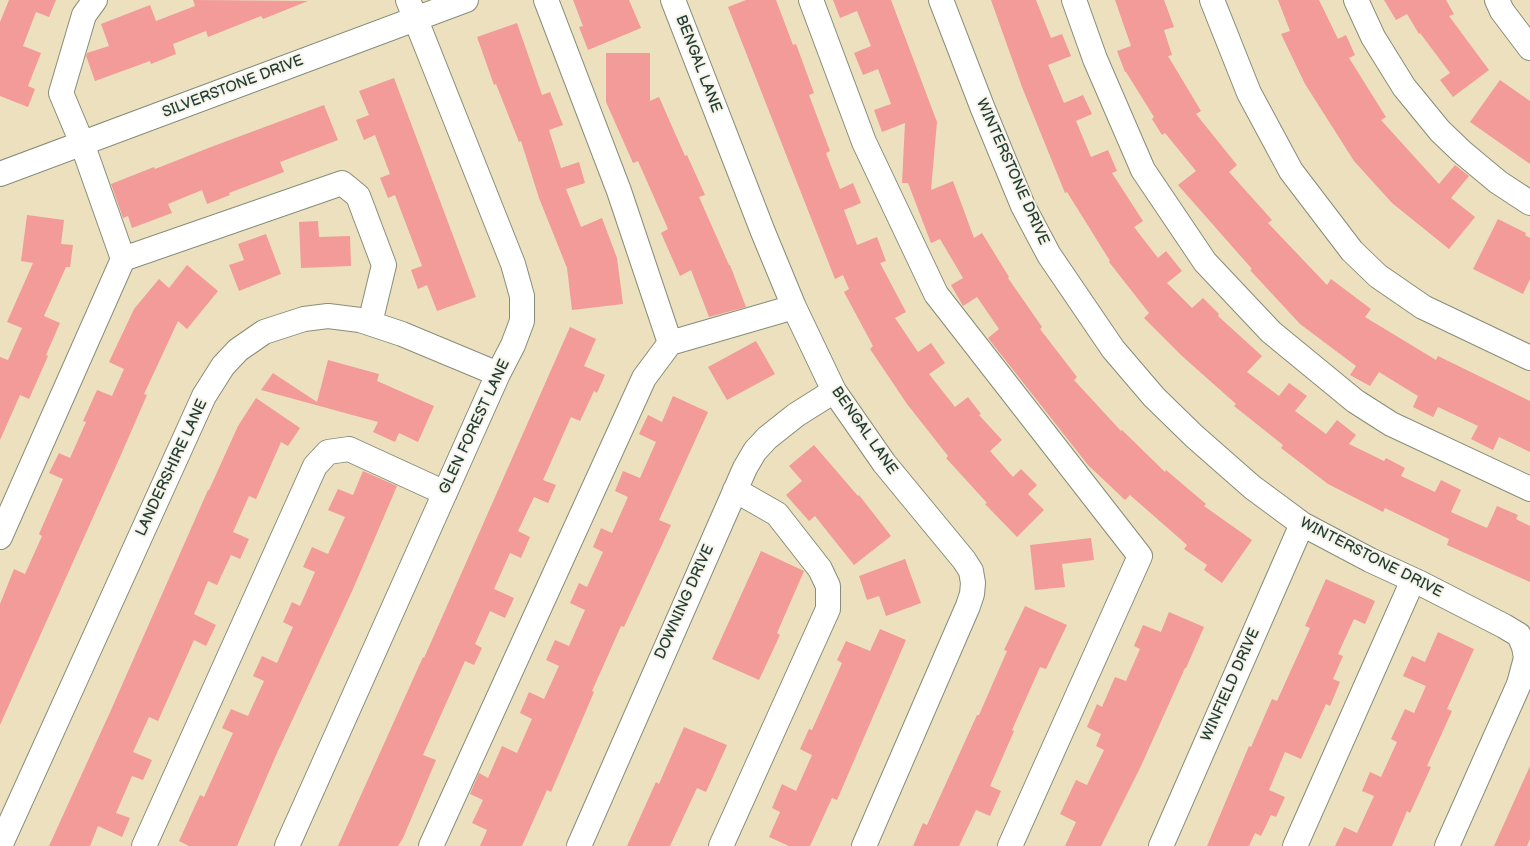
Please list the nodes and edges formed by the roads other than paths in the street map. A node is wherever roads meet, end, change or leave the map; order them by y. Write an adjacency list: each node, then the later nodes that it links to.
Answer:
1 (95, 0): 13 (street)
2 (466, 0): 11 (street, SILVERSTONE DRIVE)
3 (546, 0): 19 (street)
4 (673, 0): 17 (street, BENGAL LANE)
5 (811, 0): 36 (street)
6 (941, 0): 26 (street, WINTERSTONE DRIVE)
7 (1074, 0): 23 (street)
8 (1212, 0): 20 (street)
9 (1356, 0): 15 (street)
10 (1496, 0): 12 (street)
11 (411, 9): 13 (street, SILVERSTONE DRIVE); 21 (street, GLEN FOREST LANE)
12 (1530, 48)
13 (82, 143): 14 (street, SILVERSTONE DRIVE); 16 (street)
14 (0, 174)
15 (1530, 203)
16 (123, 259): 18 (street); 27 (street)
17 (794, 307): 19 (street); 22 (street, BENGAL LANE)
18 (370, 323): 21 (street, LANDERSHIRE LANE); 29 (street, LANDERSHIRE LANE)
19 (670, 343): 32 (street)
20 (1530, 358)
21 (498, 374): 25 (street, GLEN FOREST LANE)
22 (834, 391): 24 (street, DOWNING DRIVE); 35 (street, BENGAL LANE)
23 (1530, 489)
24 (735, 490): 33 (street, DOWNING DRIVE); 34 (street)
25 (445, 493): 30 (street); 31 (street, GLEN FOREST LANE)
26 (1302, 524): 28 (street, WINTERSTONE DRIVE); 37 (street, WINFIELD DRIVE)
27 (0, 537)
28 (1413, 580): 38 (street); 39 (street, WINTERSTONE DRIVE)
29 (0, 846)
30 (144, 846)
31 (287, 846)
32 (431, 846)
33 (579, 846)
34 (721, 846)
35 (864, 846)
36 (1010, 846)
37 (1161, 846)
38 (1296, 846)
39 (1447, 846)

